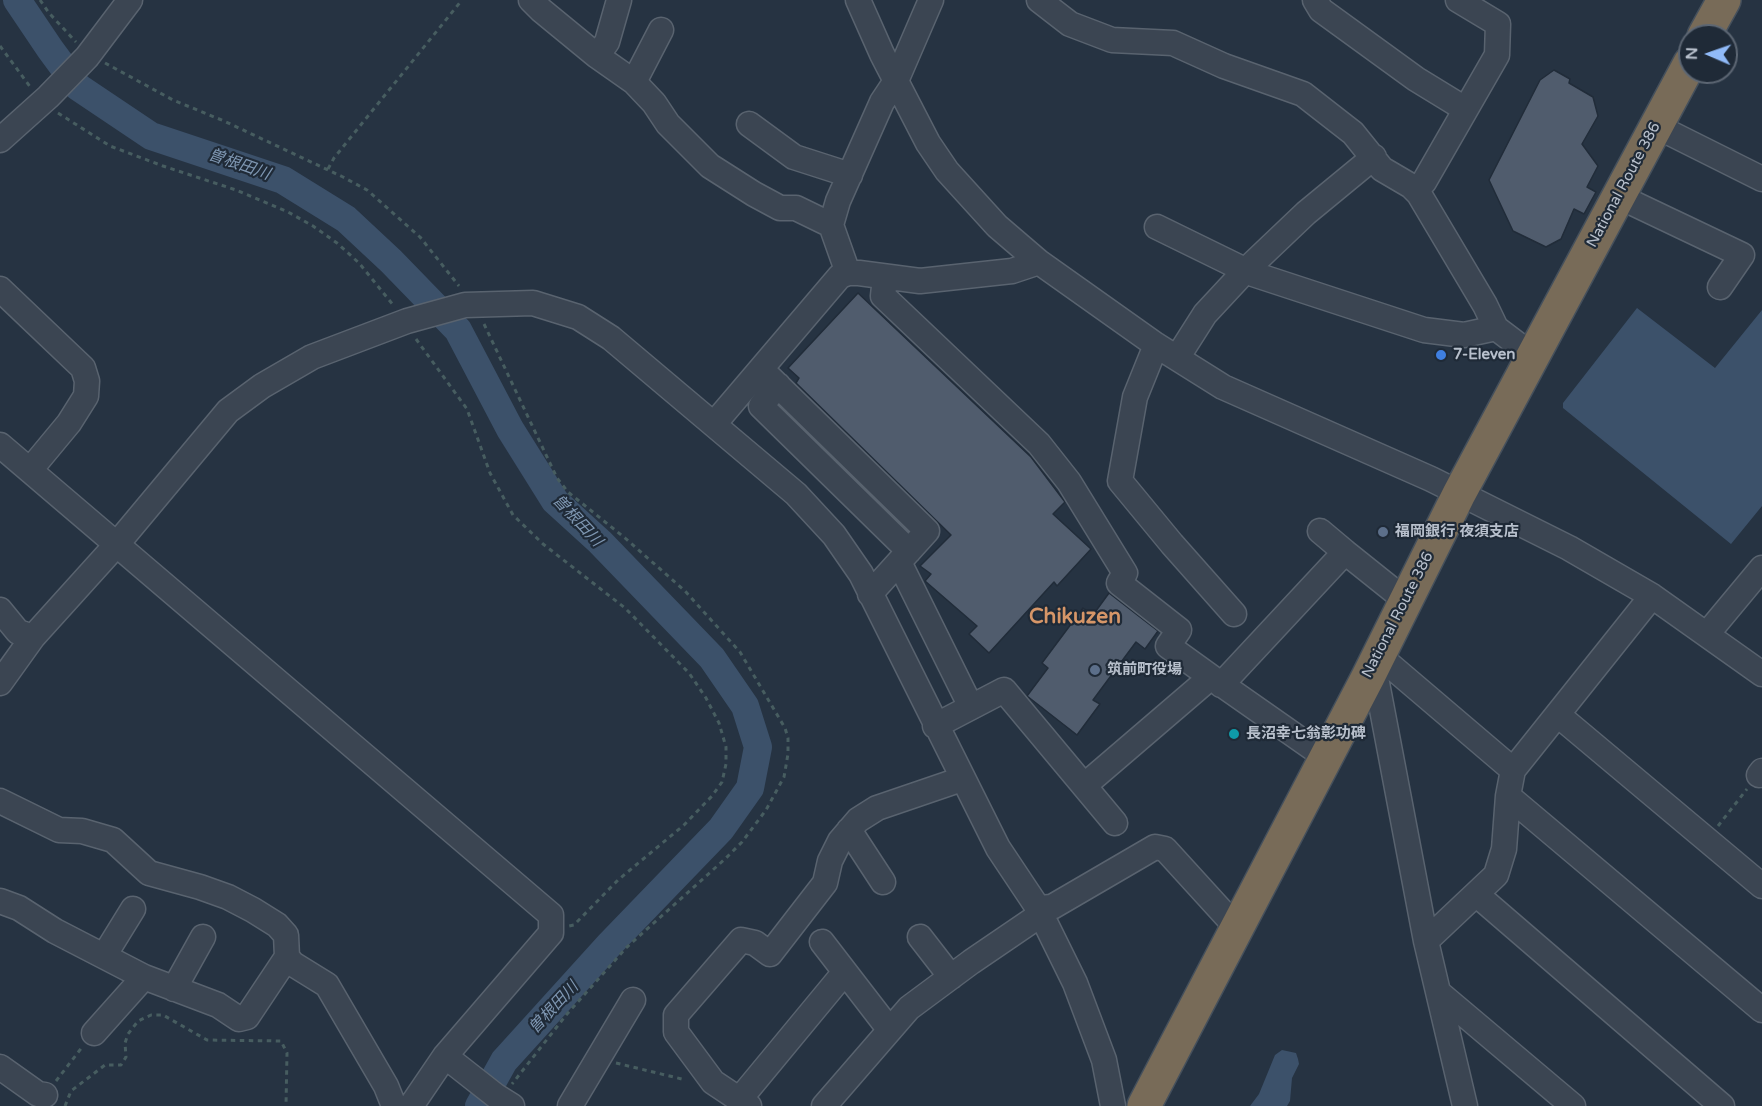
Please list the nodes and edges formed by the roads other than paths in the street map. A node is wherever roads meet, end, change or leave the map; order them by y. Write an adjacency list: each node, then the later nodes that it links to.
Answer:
1 (130, 0): 19 (street)
2 (531, 0): 12 (street)
3 (620, 0): 12 (street)
4 (858, 0): 13 (street)
5 (932, 0): 13 (street)
6 (1039, 0): 20 (street)
7 (1315, 0): 16 (street)
8 (1458, 0): 16 (street)
9 (1724, 0): 10 (highway)
10 (1711, 24)
11 (661, 30): 14 (street)
12 (597, 56): 14 (street)
13 (896, 81): 21 (street); 27 (street)
14 (634, 82): 25 (street)
15 (1679, 84): 18 (highway, National Route 386)
16 (1465, 110): 23 (street)
17 (749, 124): 21 (street)
18 (1656, 126): 22 (street); 24 (highway, National Route 386)
19 (0, 140)
20 (1374, 157): 23 (street); 28 (street)
21 (850, 175): 25 (street)
22 (1762, 179)
23 (1416, 190): 33 (street)
24 (1618, 196): 31 (street); 35 (highway, National Route 386)
25 (831, 225): 29 (street)
26 (1157, 227): 28 (street)
27 (1039, 262): 30 (street); 34 (street)
28 (1245, 271): 33 (street); 36 (street)
29 (848, 273): 30 (street); 37 (street)
30 (885, 277): 56 (street)
31 (1720, 287)
32 (0, 289): 40 (street)
33 (1496, 328): 35 (street)
34 (1156, 345): 36 (street); 51 (street)
35 (1533, 356): 41 (highway, National Route 386)
36 (1177, 358): 41 (street)
37 (770, 377): 38 (street); 45 (street)
38 (714, 424): 43 (street); 47 (street)
39 (0, 445): 40 (street)
40 (30, 470): 43 (street)
41 (1459, 494): 48 (street); 49 (highway, National Route 386)
42 (1320, 531): 44 (street)
43 (117, 544): 53 (street); 91 (street)
44 (1345, 552): 49 (street); 56 (street)
45 (904, 557): 47 (street); 58 (street)
46 (1762, 568): 52 (street)
47 (870, 594): 60 (street)
48 (1652, 596): 52 (street); 59 (street)
49 (1407, 599): 54 (highway, National Route 386)
50 (0, 610): 53 (street)
51 (1234, 614)
52 (1707, 634): 55 (street)
53 (33, 637): 57 (street)
54 (1373, 666): 61 (highway, National Route 386); 62 (street); 78 (street)
55 (1762, 674)
56 (1216, 681): 61 (street); 64 (street)
57 (0, 683)
58 (971, 707): 60 (street); 64 (street)
59 (1558, 715): 62 (street); 70 (street)
60 (935, 726): 63 (street)
61 (1327, 754): 75 (highway, National Route 386)
62 (1513, 770): 65 (street)
63 (962, 779): 68 (street); 74 (street)
64 (1085, 785): 67 (street)
65 (1508, 796): 71 (street); 88 (street)
66 (0, 801): 81 (street)
67 (1115, 823)
68 (849, 830): 69 (street); 95 (street)
69 (883, 882)
70 (1762, 886)
71 (1476, 894): 78 (street); 104 (street)
72 (0, 901): 80 (street)
73 (133, 909): 80 (street)
74 (1039, 911): 75 (street); 84 (street); 100 (street)
75 (1237, 928): 101 (highway, National Route 386)
76 (203, 937): 85 (street)
77 (920, 937): 84 (street)
78 (1426, 941): 86 (street)
79 (822, 942): 82 (street)
80 (104, 956): 83 (street)
81 (287, 957): 85 (street); 96 (street)
82 (844, 973): 89 (street); 95 (street)
83 (144, 977): 85 (street); 90 (street)
84 (951, 977): 89 (street)
85 (174, 989)
86 (1439, 993): 102 (street); 103 (street)
87 (633, 1000): 98 (street)
88 (1762, 1010)
89 (889, 1029): 99 (street)
90 (93, 1033)
91 (452, 1062): 94 (street); 97 (street)
92 (0, 1067): 93 (street)
93 (55, 1100)
94 (503, 1101)
95 (745, 1103)
96 (394, 1106)
97 (411, 1106)
98 (570, 1106)
99 (824, 1106)
100 (1113, 1106)
101 (1144, 1106)
102 (1465, 1106)
103 (1573, 1106)
104 (1722, 1106)

